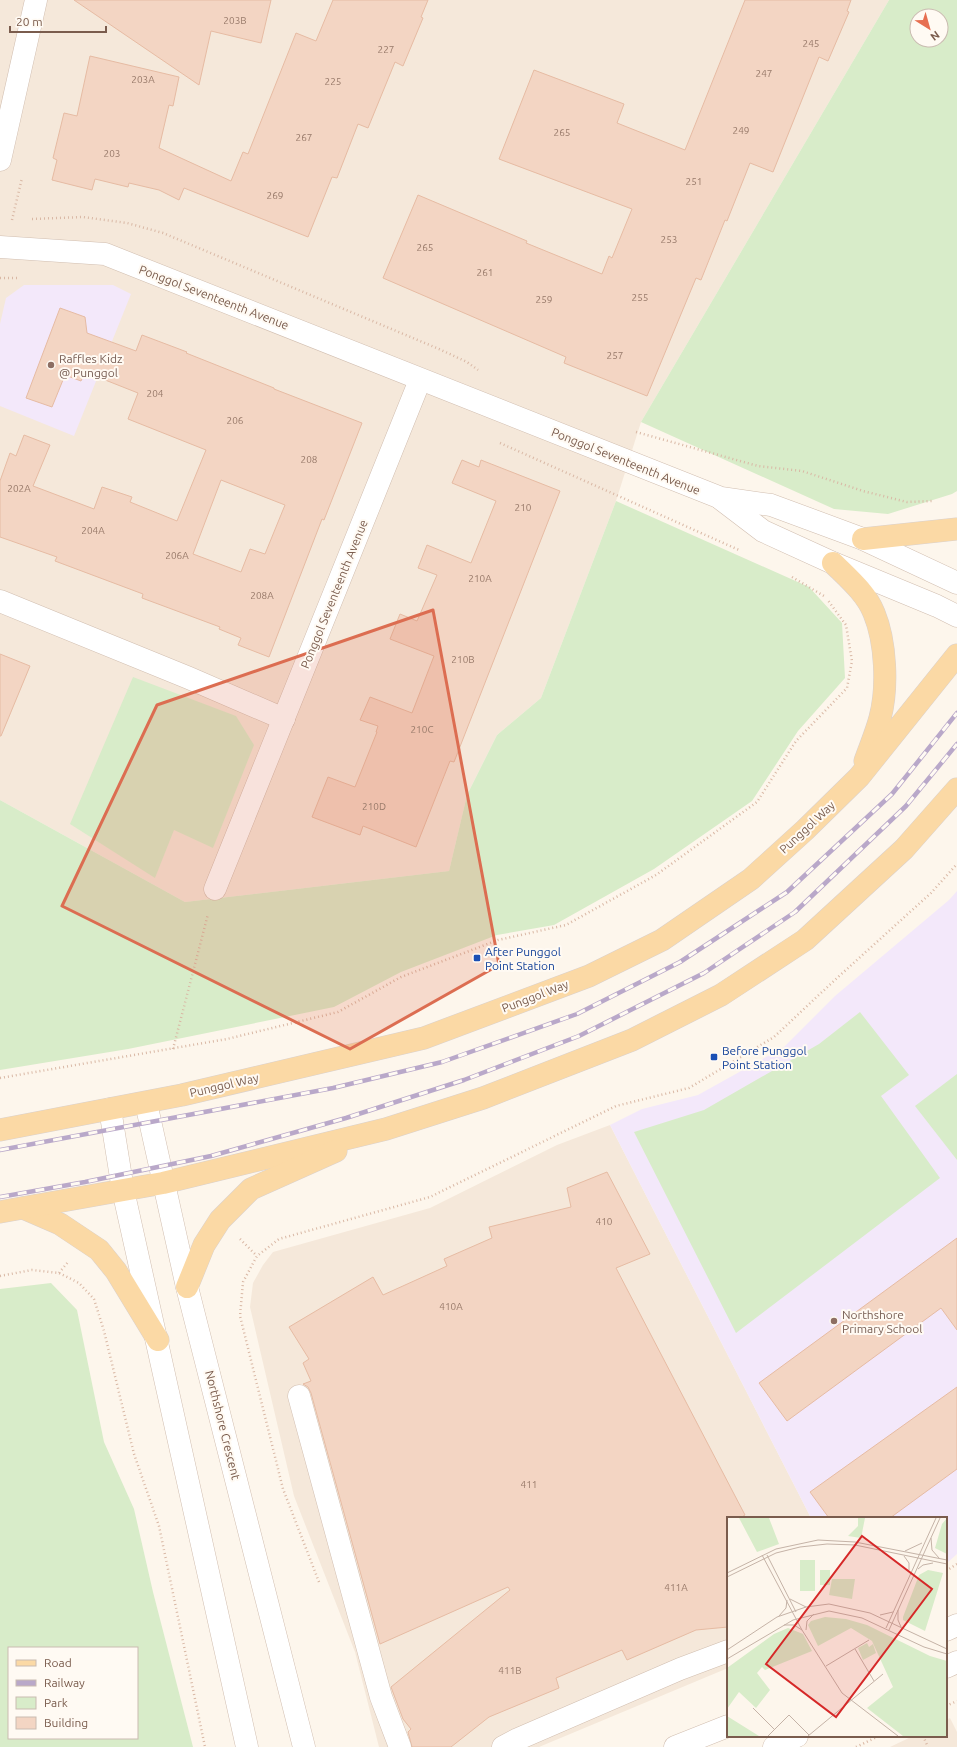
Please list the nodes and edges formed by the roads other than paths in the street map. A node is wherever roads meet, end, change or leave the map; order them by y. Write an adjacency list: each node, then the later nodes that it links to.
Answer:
1 (36, 0): 2 (street)
2 (0, 160)
3 (0, 247): 4 (street, Ponggol Seventeenth Avenue)
4 (420, 380): 5 (street, Ponggol Seventeenth Avenue); 13 (street, Ponggol Seventeenth Avenue)
5 (721, 498): 7 (street, Ponggol Seventeenth Avenue); 8 (street, Ponggol Seventeenth Avenue)
6 (957, 529): 7 (main road)
7 (864, 539): 9 (street, Ponggol Seventeenth Avenue)
8 (834, 563): 11 (street, Ponggol Seventeenth Avenue); 14 (main road)
9 (957, 583)
10 (0, 601): 13 (street)
11 (957, 616)
12 (957, 655): 14 (main road, Punggol Way)
13 (284, 719): 16 (street, Ponggol Seventeenth Avenue)
14 (859, 777): 17 (main road, Punggol Way)
15 (957, 789): 19 (main road)
16 (215, 889)
17 (146, 1103): 18 (main road, Punggol Way); 21 (street, Northshore Crescent)
18 (110, 1109): 20 (main road, Punggol Way); 22 (street)
19 (386, 1129): 21 (main road); 25 (main road)
20 (0, 1130)
21 (164, 1183): 22 (main road); 25 (street, Northshore Crescent)
22 (123, 1190): 23 (main road); 26 (street)
23 (23, 1208): 24 (main road); 26 (main road)
24 (0, 1212)
25 (187, 1287): 33 (street, Northshore Crescent)
26 (158, 1340): 36 (street)
27 (299, 1396): 39 (street)
28 (957, 1625): 29 (street)
29 (947, 1630)
30 (727, 1651): 40 (street)
31 (957, 1662): 32 (street)
32 (947, 1667)
33 (290, 1686): 37 (street, Northshore Crescent); 38 (street)
34 (727, 1726): 41 (street)
35 (795, 1737): 42 (street)
36 (247, 1747)
37 (304, 1747)
38 (318, 1747)
39 (400, 1747)
40 (503, 1747)
41 (675, 1747)
42 (774, 1747)

